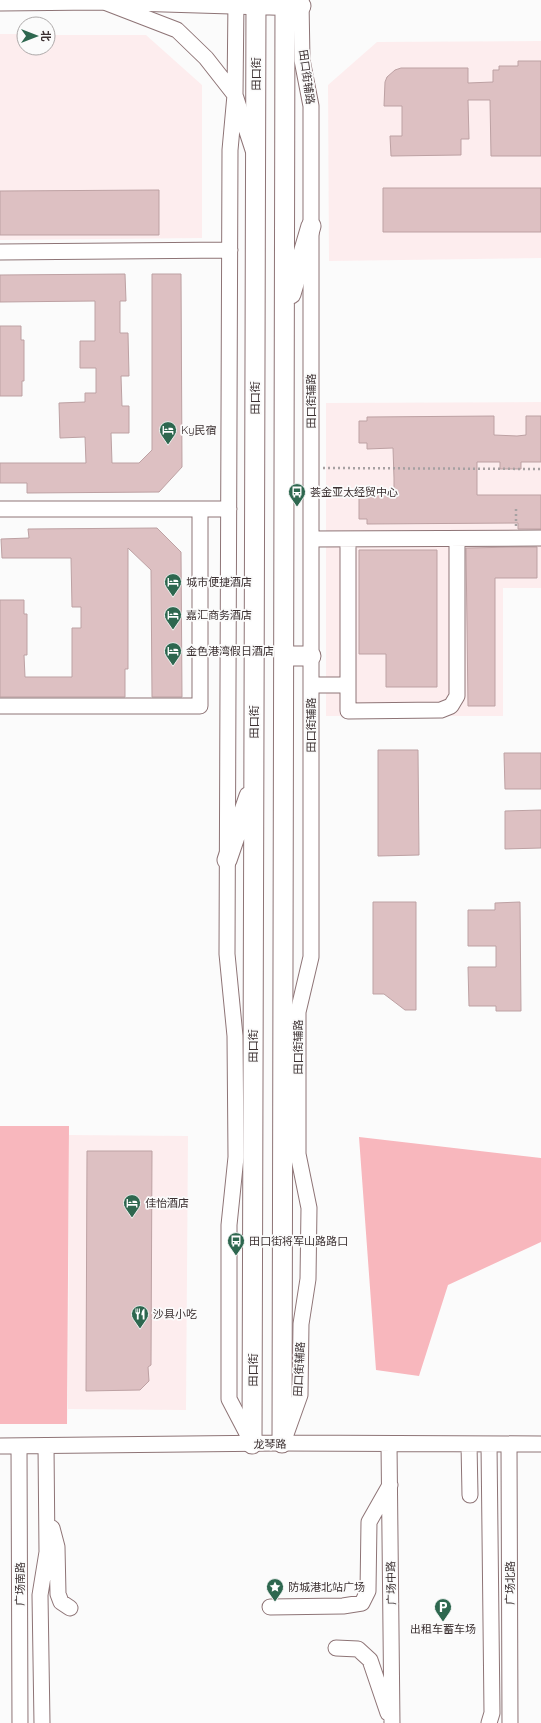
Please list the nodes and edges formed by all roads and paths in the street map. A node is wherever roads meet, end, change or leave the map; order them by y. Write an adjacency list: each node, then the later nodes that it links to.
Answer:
1 (98, 0): 2 (main road); 3 (main road); 6 (street)
2 (0, 1)
3 (236, 2): 4 (main road); 6 (street)
4 (256, 3): 5 (main road); 7 (main road, 田口街)
5 (293, 3): 8 (street, 田口街辅路); 11 (main road)
6 (235, 95): 7 (street); 9 (street)
7 (256, 160): 26 (main road, 田口街)
8 (311, 226): 11 (main road); 12 (street, 田口街辅路)
9 (230, 250): 10 (street); 16 (street)
10 (0, 252)
11 (285, 314): 21 (main road)
12 (311, 469): 13 (path); 18 (street, 田口街辅路)
13 (541, 469)
14 (0, 509): 15 (street)
15 (200, 509): 16 (street); 25 (street)
16 (229, 509): 27 (street)
17 (541, 538): 20 (street)
18 (311, 539): 19 (street); 22 (street, 田口街辅路)
19 (341, 539): 20 (street); 24 (street)
20 (457, 539): 24 (street)
21 (284, 656): 22 (main road); 28 (main road)
22 (311, 656): 23 (street, 田口街辅路)
23 (310, 685): 24 (street); 28 (street, 田口街辅路)
24 (348, 685)
25 (0, 706)
26 (254, 780): 27 (main road); 29 (main road, 田口街)
27 (227, 860): 29 (street)
28 (282, 1443): 29 (street, 龙琴路); 30 (street, 龙琴路)
29 (252, 1444): 37 (street, 龙琴路)
30 (389, 1444): 31 (street, 龙琴路); 38 (street, 广场中路)
31 (469, 1444): 32 (street, 龙琴路); 39 (street)
32 (490, 1444): 33 (street, 龙琴路); 47 (street)
33 (509, 1444): 34 (street, 龙琴路); 48 (street, 广场北路)
34 (541, 1444)
35 (0, 1446): 36 (street, 龙琴路)
36 (19, 1446): 37 (street, 龙琴路); 44 (street, 广场南路)
37 (46, 1446): 40 (street)
38 (390, 1485): 41 (street); 46 (street, 广场中路)
39 (470, 1496)
40 (46, 1501): 42 (street); 45 (street)
41 (270, 1607)
42 (70, 1608)
43 (336, 1648): 46 (street)
44 (20, 1723)
45 (42, 1723)
46 (392, 1723)
47 (489, 1723)
48 (510, 1723)

